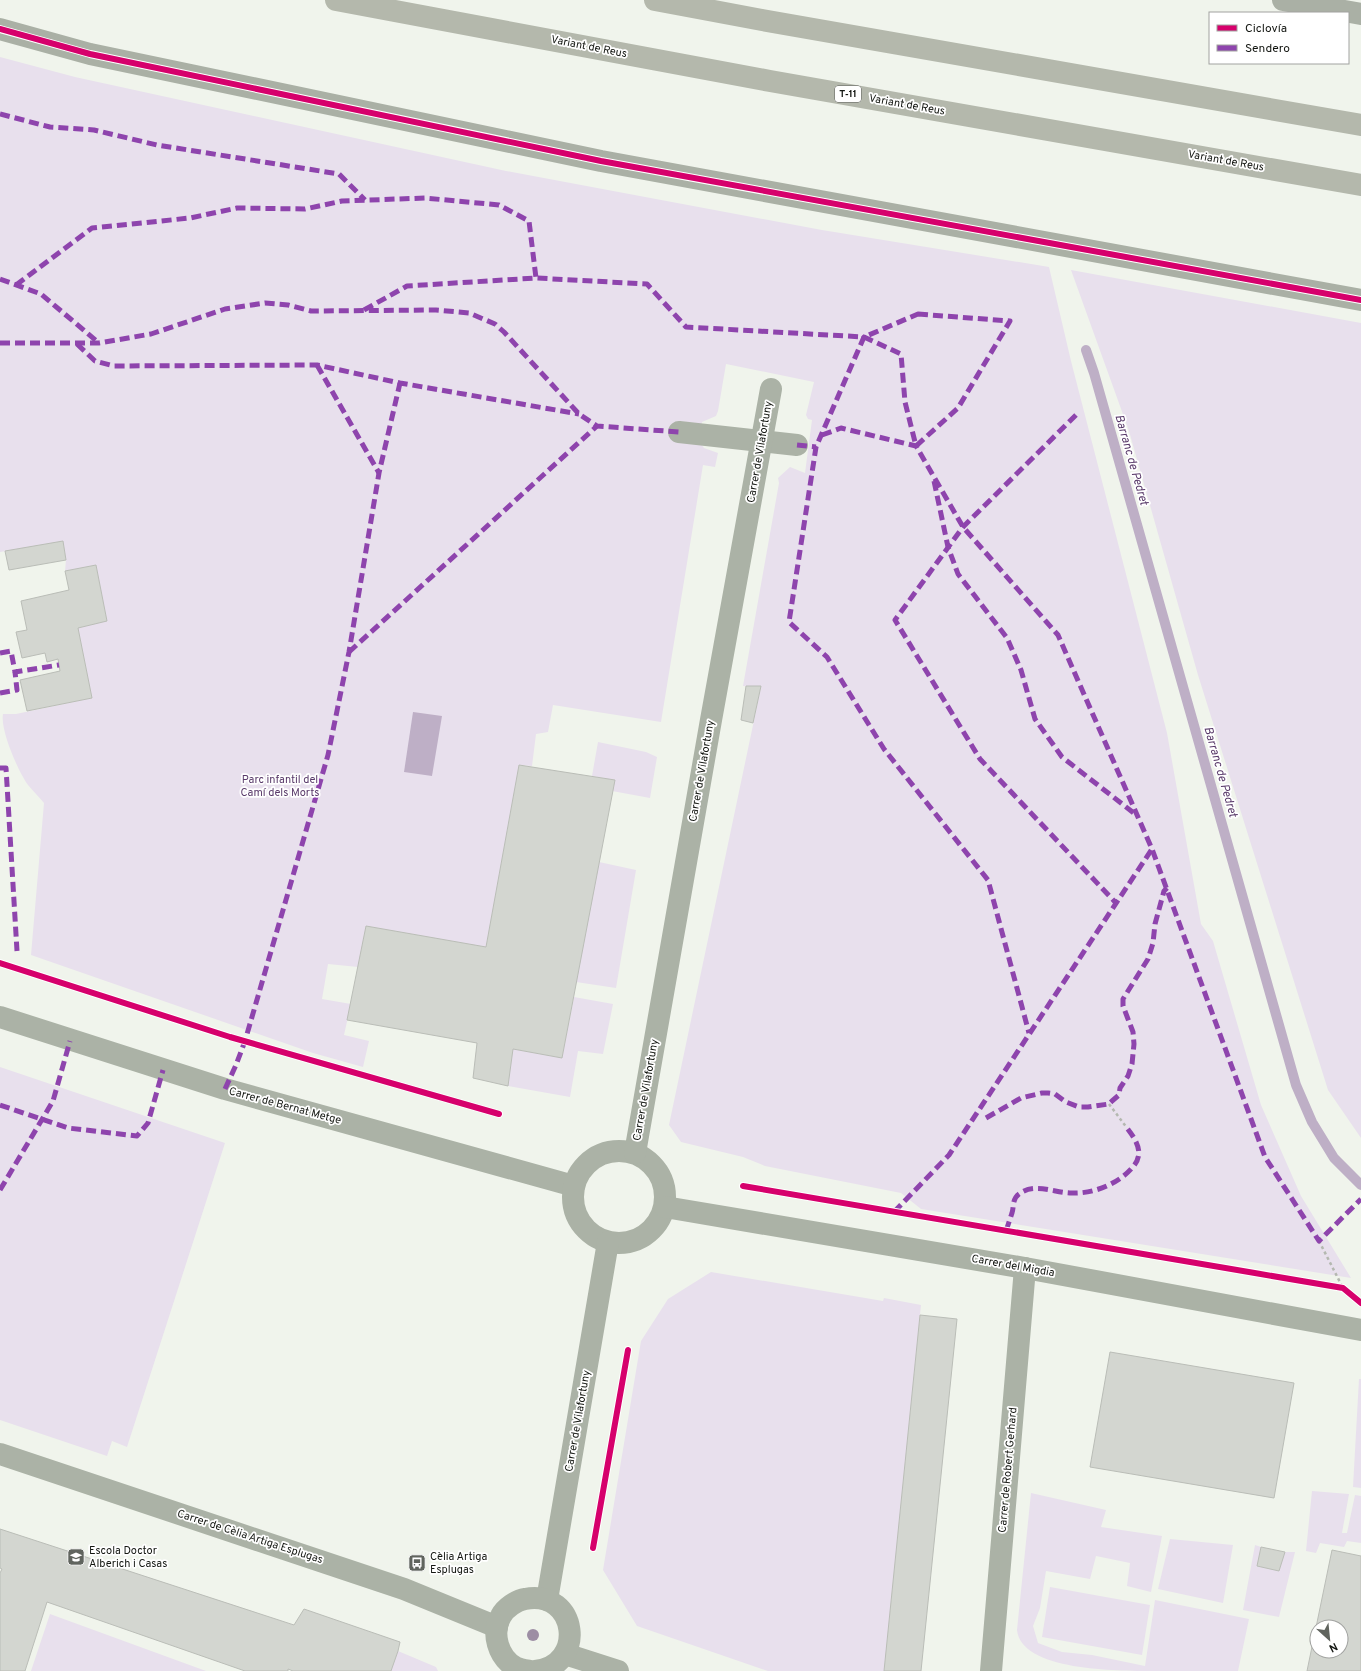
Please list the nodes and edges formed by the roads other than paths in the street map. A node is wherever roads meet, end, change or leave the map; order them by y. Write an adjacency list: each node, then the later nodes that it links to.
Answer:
1 (336, 0): 7 (highway, Variant de Reus / T-11)
2 (655, 0): 6 (highway)
3 (1283, 0): 4 (street)
4 (1361, 14)
5 (0, 29): 8 (street)
6 (1361, 125)
7 (1361, 185)
8 (1361, 300)
9 (772, 389): 11 (street, Carrer de Vilafortuny)
10 (679, 432): 11 (street)
11 (762, 441): 12 (street); 14 (street, Carrer de Vilafortuny)
12 (797, 445)
13 (0, 1017): 15 (street, Carrer de Bernat Metge)
14 (635, 1153): 15 (street); 16 (street)
15 (574, 1186): 17 (street)
16 (665, 1207): 17 (street); 18 (street, Carrer del Migdia)
17 (608, 1242): 21 (street, Carrer de Vilafortuny)
18 (1025, 1268): 19 (street, Carrer del Migdia); 26 (street, Carrer de Robert Gerhard)
19 (1361, 1330)
20 (0, 1454): 22 (street, Carrer de Cèlia Artiga Esplugas)
21 (547, 1600): 22 (street); 23 (street)
22 (497, 1628): 24 (street)
23 (565, 1654): 24 (street); 25 (street)
24 (523, 1670)
25 (618, 1671)
26 (991, 1671)

